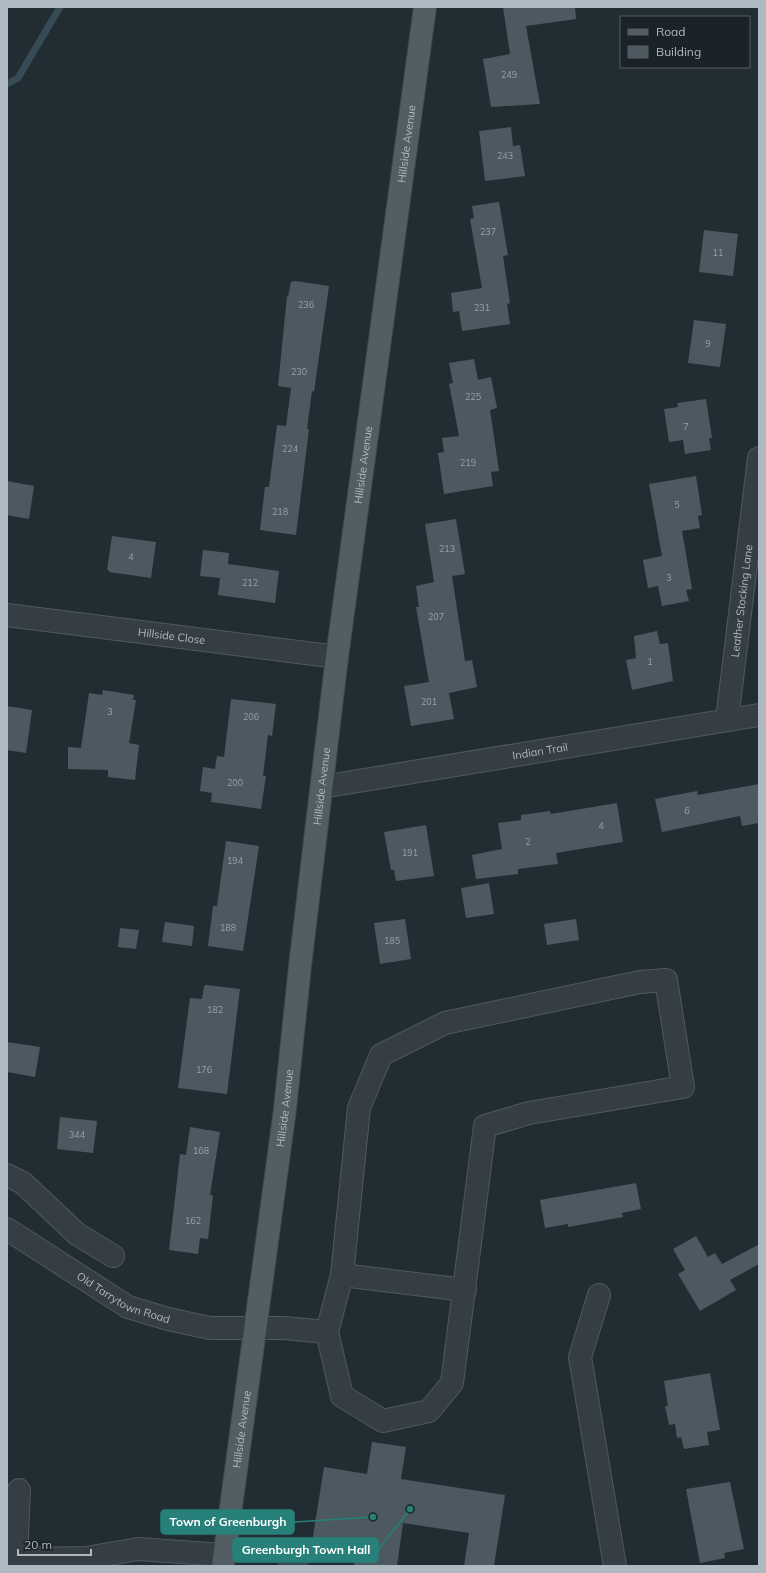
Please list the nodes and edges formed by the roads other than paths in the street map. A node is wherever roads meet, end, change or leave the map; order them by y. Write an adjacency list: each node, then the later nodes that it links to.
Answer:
1 (425, 7): 4 (main road, Hillside Avenue)
2 (759, 458): 6 (street, Leather Stocking Lane)
3 (7, 615): 4 (street, Hillside Close)
4 (337, 657): 7 (main road, Hillside Avenue)
5 (759, 715): 6 (street, Indian Trail)
6 (727, 720): 7 (street, Indian Trail)
7 (322, 786): 14 (main road, Hillside Avenue)
8 (7, 1175): 10 (street)
9 (7, 1229): 14 (street, Old Tarrytown Road)
10 (113, 1256)
11 (342, 1275): 12 (street); 12 (street); 15 (street)
12 (465, 1290): 15 (street)
13 (599, 1295): 21 (street)
14 (254, 1329): 15 (street, Old Tarrytown Road); 19 (main road, Hillside Avenue)
15 (327, 1332)
16 (19, 1490): 18 (street)
17 (86, 1558): 18 (street); 19 (street); 20 (street)
18 (12, 1559)
19 (223, 1560)
20 (113, 1566)
21 (615, 1566)

